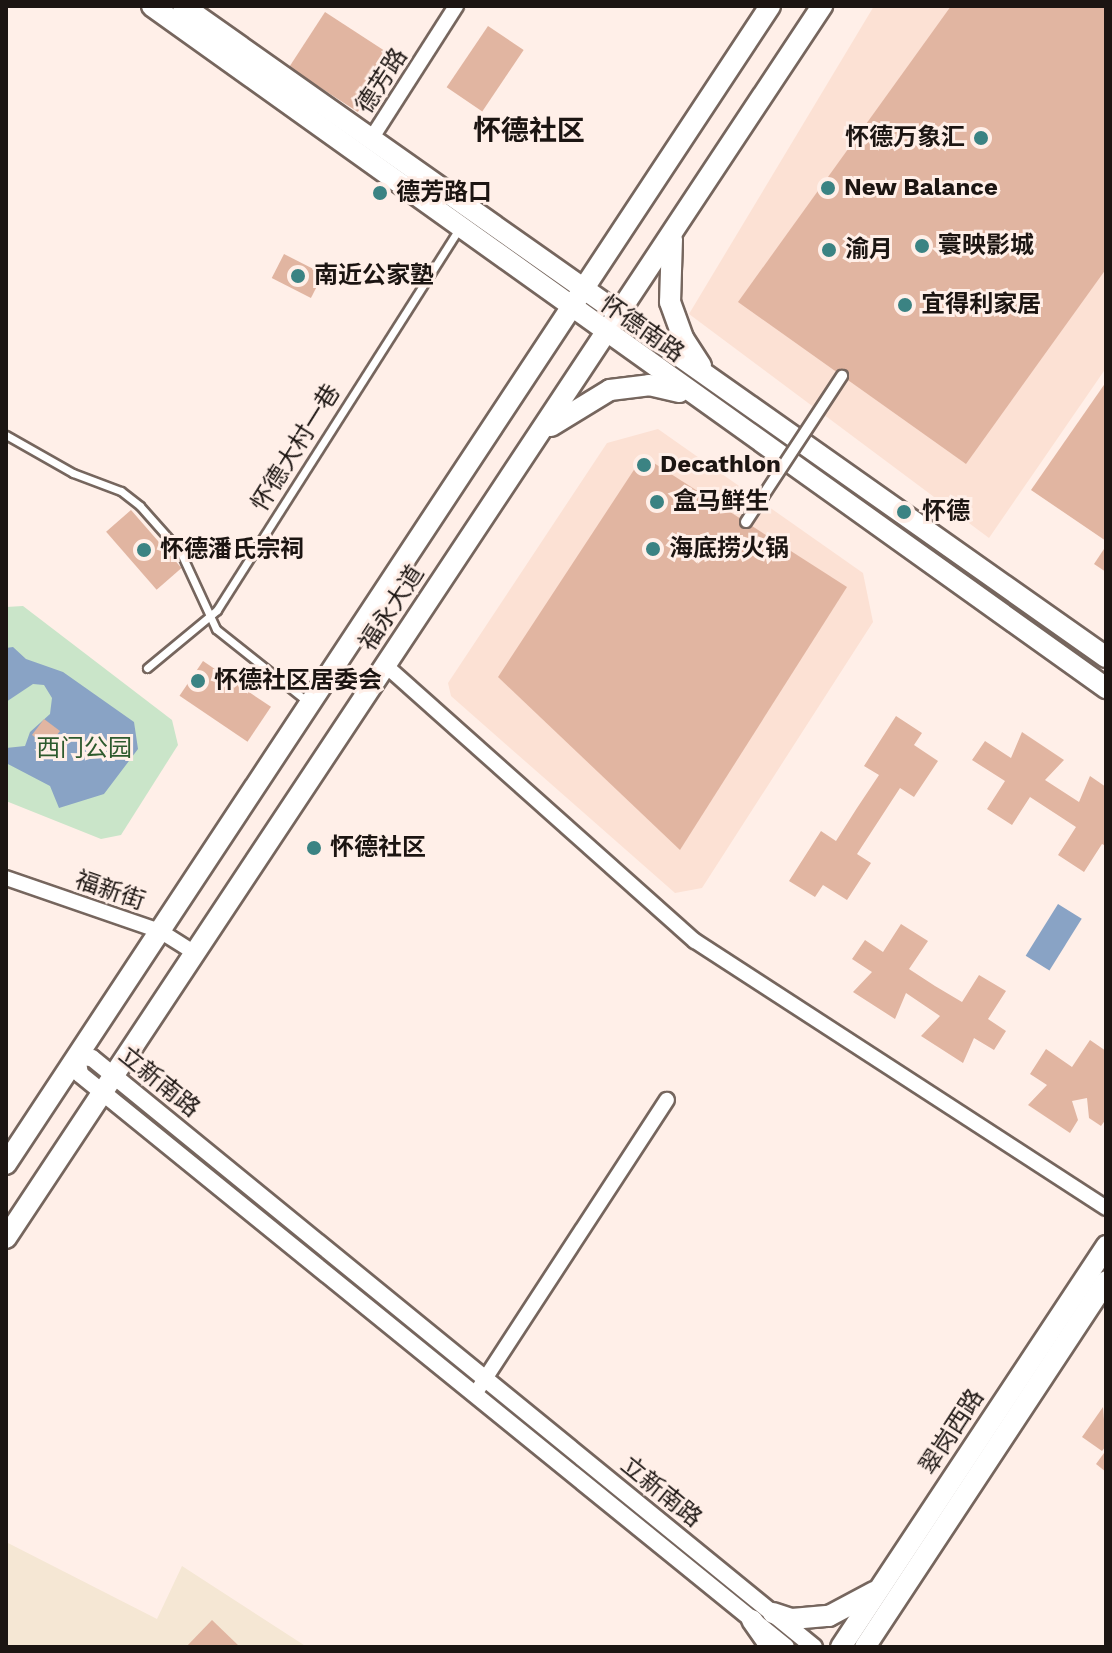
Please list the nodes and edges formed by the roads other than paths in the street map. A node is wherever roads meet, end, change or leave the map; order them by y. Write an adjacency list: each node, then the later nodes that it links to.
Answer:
1 (152, 6): 8 (main road, 怀德南路)
2 (183, 6): 6 (main road, 怀德南路)
3 (456, 6): 6 (street, 德芳路)
4 (770, 6): 9 (main road, 福永大道)
5 (822, 6): 7 (main road, 福永大道)
6 (371, 139): 9 (main road, 怀德南路)
7 (679, 222): 11 (main road, 福永大道); 14 (main road)
8 (459, 229): 10 (main road, 怀德南路); 19 (lane, 怀德大村一巷)
9 (582, 288): 10 (main road, 福永大道); 11 (main road, 怀德南路)
10 (569, 308): 12 (main road, 怀德南路); 24 (main road, 福永大道)
11 (618, 314): 12 (main road, 福永大道); 14 (main road, 怀德南路)
12 (604, 334): 15 (main road, 怀德南路); 17 (main road, 福永大道)
13 (842, 376): 18 (street, bridge)
14 (714, 381): 20 (main road, 怀德南路)
15 (698, 400): 17 (main road); 23 (main road, 怀德南路)
16 (6, 435): 19 (lane)
17 (533, 442): 21 (main road, 福永大道)
18 (746, 522)
19 (210, 619): 22 (lane, 怀德大村一巷); 24 (lane)
20 (1106, 657)
21 (385, 665): 27 (main road, 福永大道); 32 (street)
22 (147, 668)
23 (1106, 688)
24 (309, 704): 26 (main road, 福永大道)
25 (6, 878): 26 (street, 福新街)
26 (160, 931): 27 (street, 福新街); 28 (main road, 福永大道)
27 (195, 953): 29 (main road, 福永大道)
28 (77, 1057): 29 (street, 立新南路); 31 (main road, 福永大道)
29 (108, 1084): 33 (main road, 福永大道); 36 (street, 立新南路); 37 (street, 立新南路)
30 (667, 1100): 36 (street)
31 (6, 1164)
32 (1106, 1208)
33 (6, 1238)
34 (1106, 1246): 38 (main road, 翠岗西路)
35 (1106, 1281): 39 (main road, 翠岗西路)
36 (485, 1379): 37 (street); 40 (street, 立新南路)
37 (475, 1394): 41 (street, 立新南路)
38 (883, 1584): 40 (main road); 45 (main road, 翠岗西路)
39 (890, 1610): 46 (main road, 翠岗西路); 47 (main road)
40 (773, 1613): 44 (street, 立新南路)
41 (752, 1620): 42 (main road); 43 (street, 立新南路)
42 (771, 1647)
43 (786, 1647)
44 (814, 1647)
45 (841, 1647)
46 (865, 1647)
47 (884, 1647)

